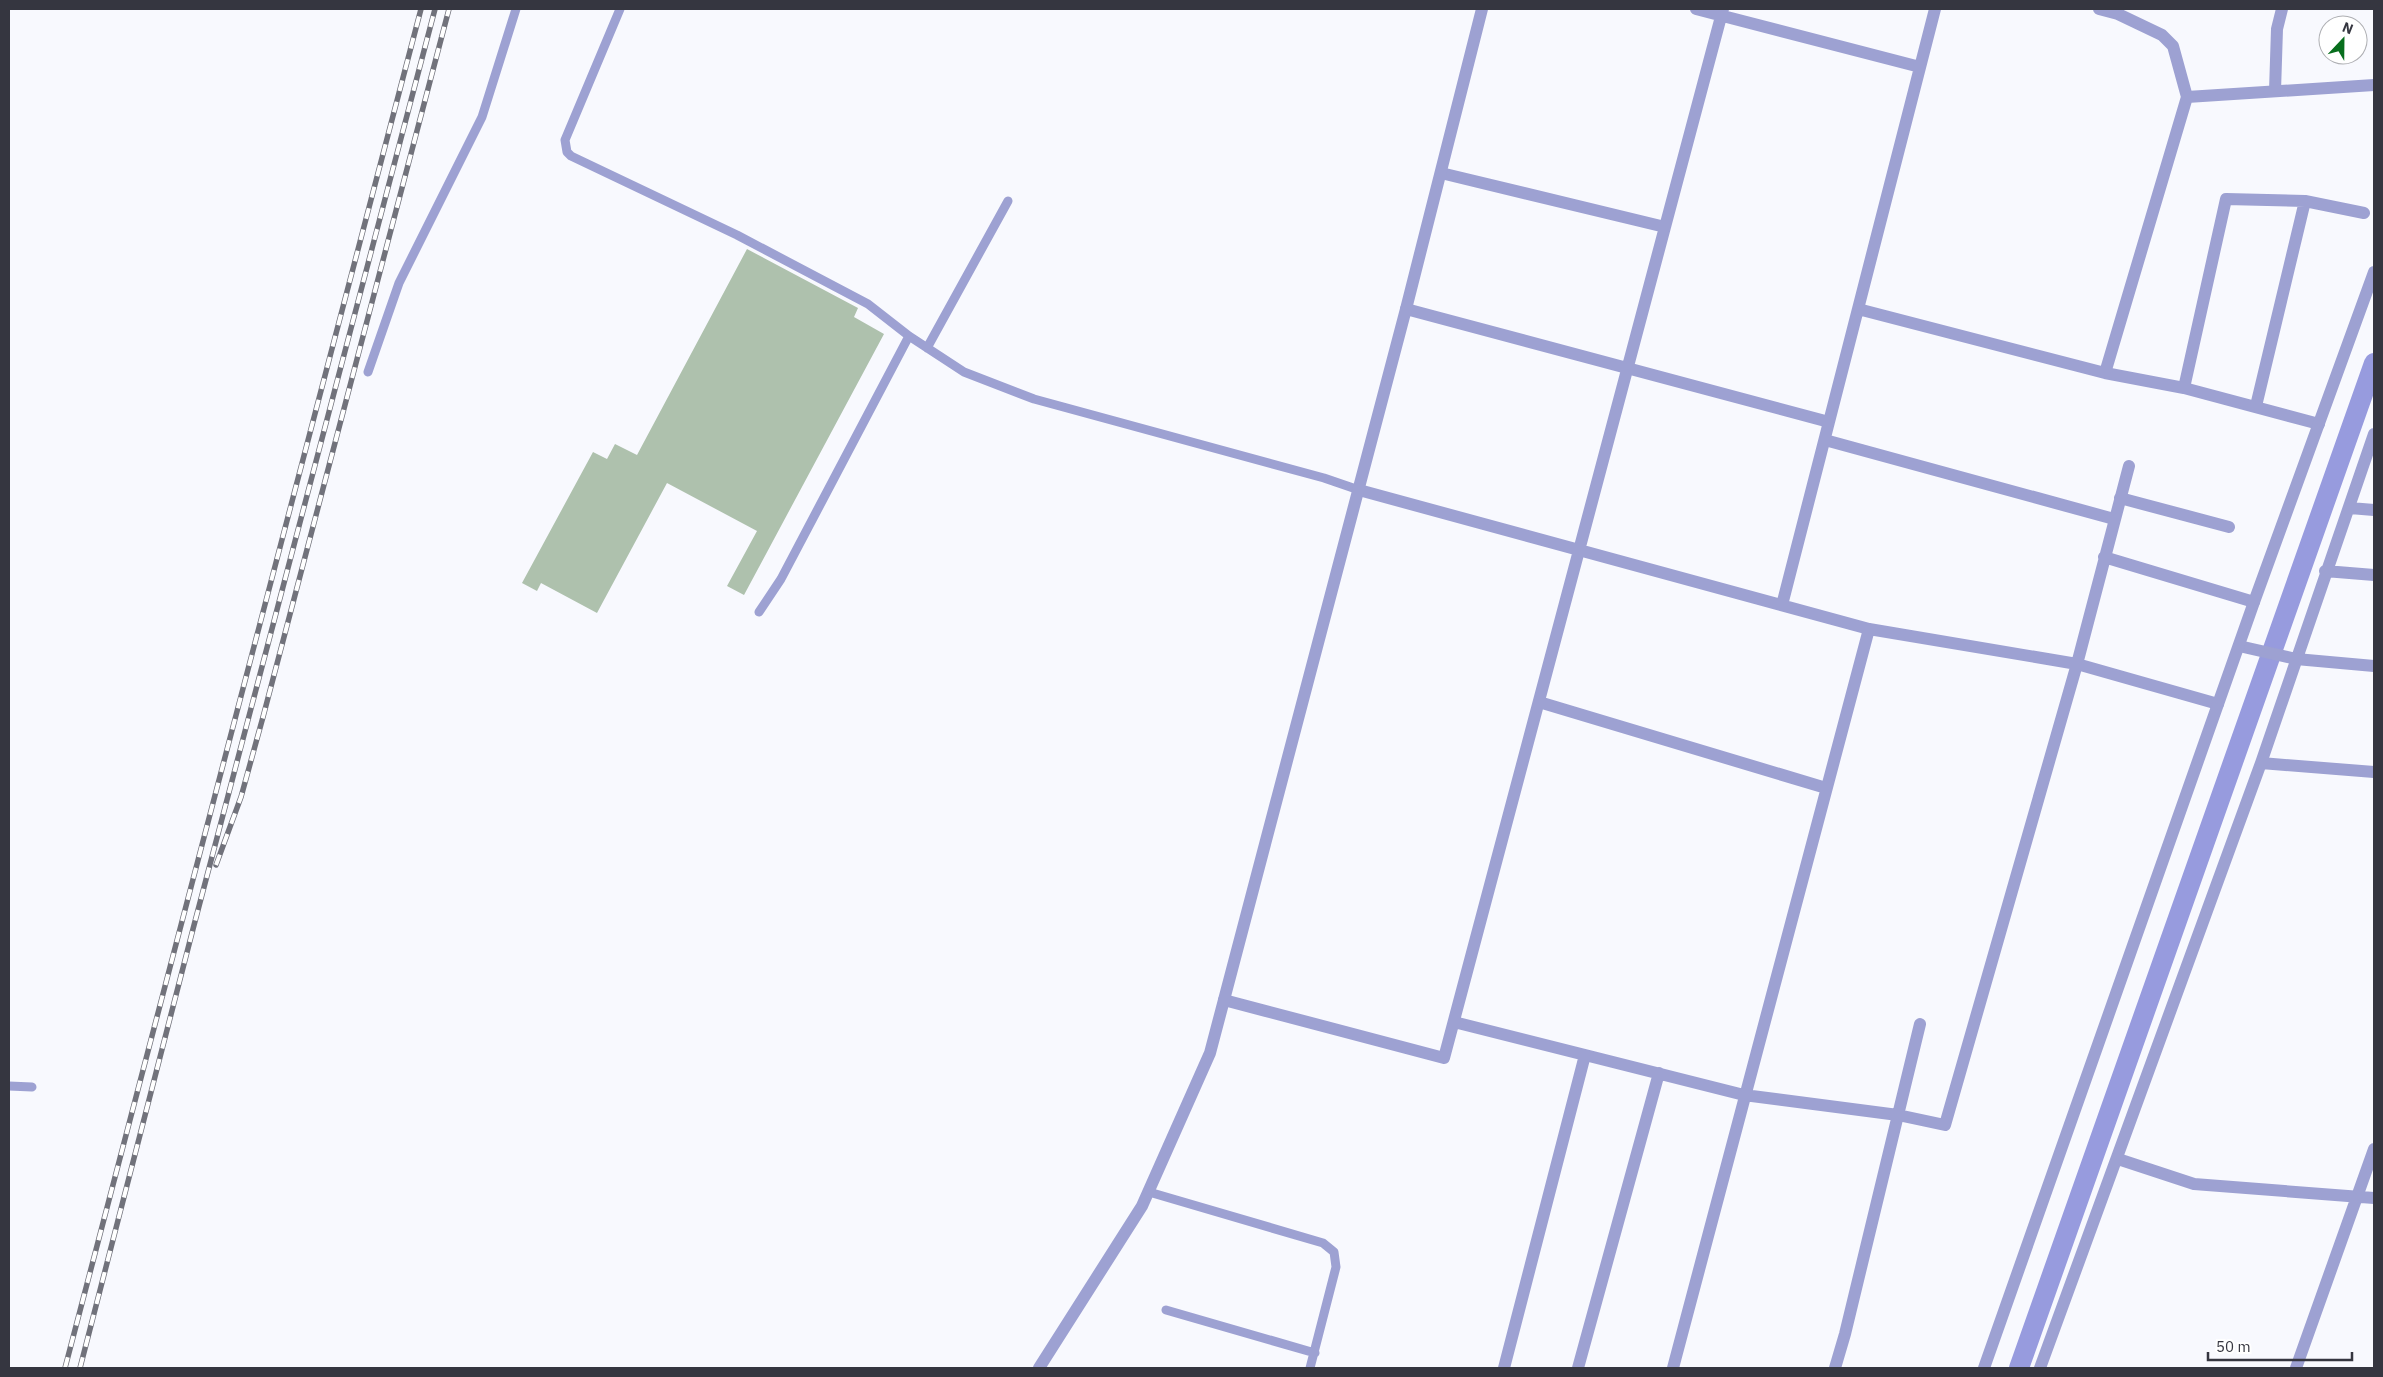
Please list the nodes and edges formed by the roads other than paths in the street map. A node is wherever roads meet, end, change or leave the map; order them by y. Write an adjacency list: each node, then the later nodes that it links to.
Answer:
1 (516, 9): 24 (lane)
2 (620, 9): 21 (lane)
3 (1482, 9): 13 (street)
4 (1696, 9): 8 (street)
5 (1935, 9): 9 (street)
6 (2098, 9): 12 (street)
7 (2282, 9): 11 (street)
8 (1722, 12): 9 (street); 17 (street)
9 (1920, 67): 19 (street)
10 (2374, 85): 11 (street)
11 (2274, 91): 12 (street)
12 (2187, 97): 25 (street)
13 (1441, 172): 17 (street); 20 (street)
14 (1008, 201): 22 (lane)
15 (2305, 202): 16 (street); 26 (street); 27 (street)
16 (2364, 213)
17 (1665, 227): 23 (street)
18 (2374, 272): 29 (street)
19 (1858, 309): 25 (street); 28 (street)
20 (1406, 310): 23 (street); 33 (street)
21 (909, 336): 22 (lane); 45 (lane)
22 (927, 348): 33 (lane)
23 (1627, 368): 28 (street); 39 (street)
24 (368, 372)
25 (2105, 373): 26 (street)
26 (2184, 388): 27 (street)
27 (2256, 406): 29 (street)
28 (1829, 422): 31 (street)
29 (2319, 424): 43 (street)
30 (2374, 434): 35 (street)
31 (1824, 440): 37 (street); 44 (street)
32 (2129, 466): 34 (street)
33 (1359, 490): 39 (street); 56 (street)
34 (2120, 498): 37 (street); 38 (street)
35 (2350, 508): 36 (street); 41 (street)
36 (2374, 510)
37 (2114, 519): 40 (street)
38 (2229, 527)
39 (1579, 550): 44 (street); 51 (street)
40 (2104, 556): 43 (street); 49 (street)
41 (2325, 571): 42 (street); 48 (street)
42 (2374, 574)
43 (2254, 602): 47 (street)
44 (1782, 605): 46 (street)
45 (759, 612)
46 (1869, 629): 49 (street); 55 (street)
47 (2239, 646): 48 (street); 52 (street)
48 (2290, 658): 50 (street); 53 (street)
49 (2077, 664): 52 (street); 64 (street)
50 (2374, 666)
51 (1539, 702): 55 (street); 57 (street)
52 (2218, 704): 79 (street)
53 (2261, 763): 54 (street); 66 (street)
54 (2374, 772)
55 (1826, 788): 63 (street)
56 (1224, 1000): 57 (street); 67 (street)
57 (1454, 1022): 59 (street)
58 (1920, 1024): 64 (street)
59 (1586, 1055): 60 (street); 75 (street)
60 (1659, 1073): 63 (street); 76 (street)
61 (9, 1086): 62 (lane)
62 (32, 1087)
63 (1744, 1095): 64 (street); 77 (street)
64 (1898, 1115): 78 (street)
65 (2374, 1149): 68 (street)
66 (2118, 1158): 68 (street); 72 (street)
67 (1149, 1192): 71 (lane); 73 (street)
68 (2356, 1197): 69 (street); 80 (street)
69 (2374, 1198)
70 (1166, 1310): 71 (lane)
71 (1315, 1353): 74 (lane)
72 (2041, 1367)
73 (1039, 1368)
74 (1310, 1368)
75 (1504, 1368)
76 (1578, 1368)
77 (1673, 1368)
78 (1835, 1368)
79 (1984, 1368)
80 (2296, 1368)

